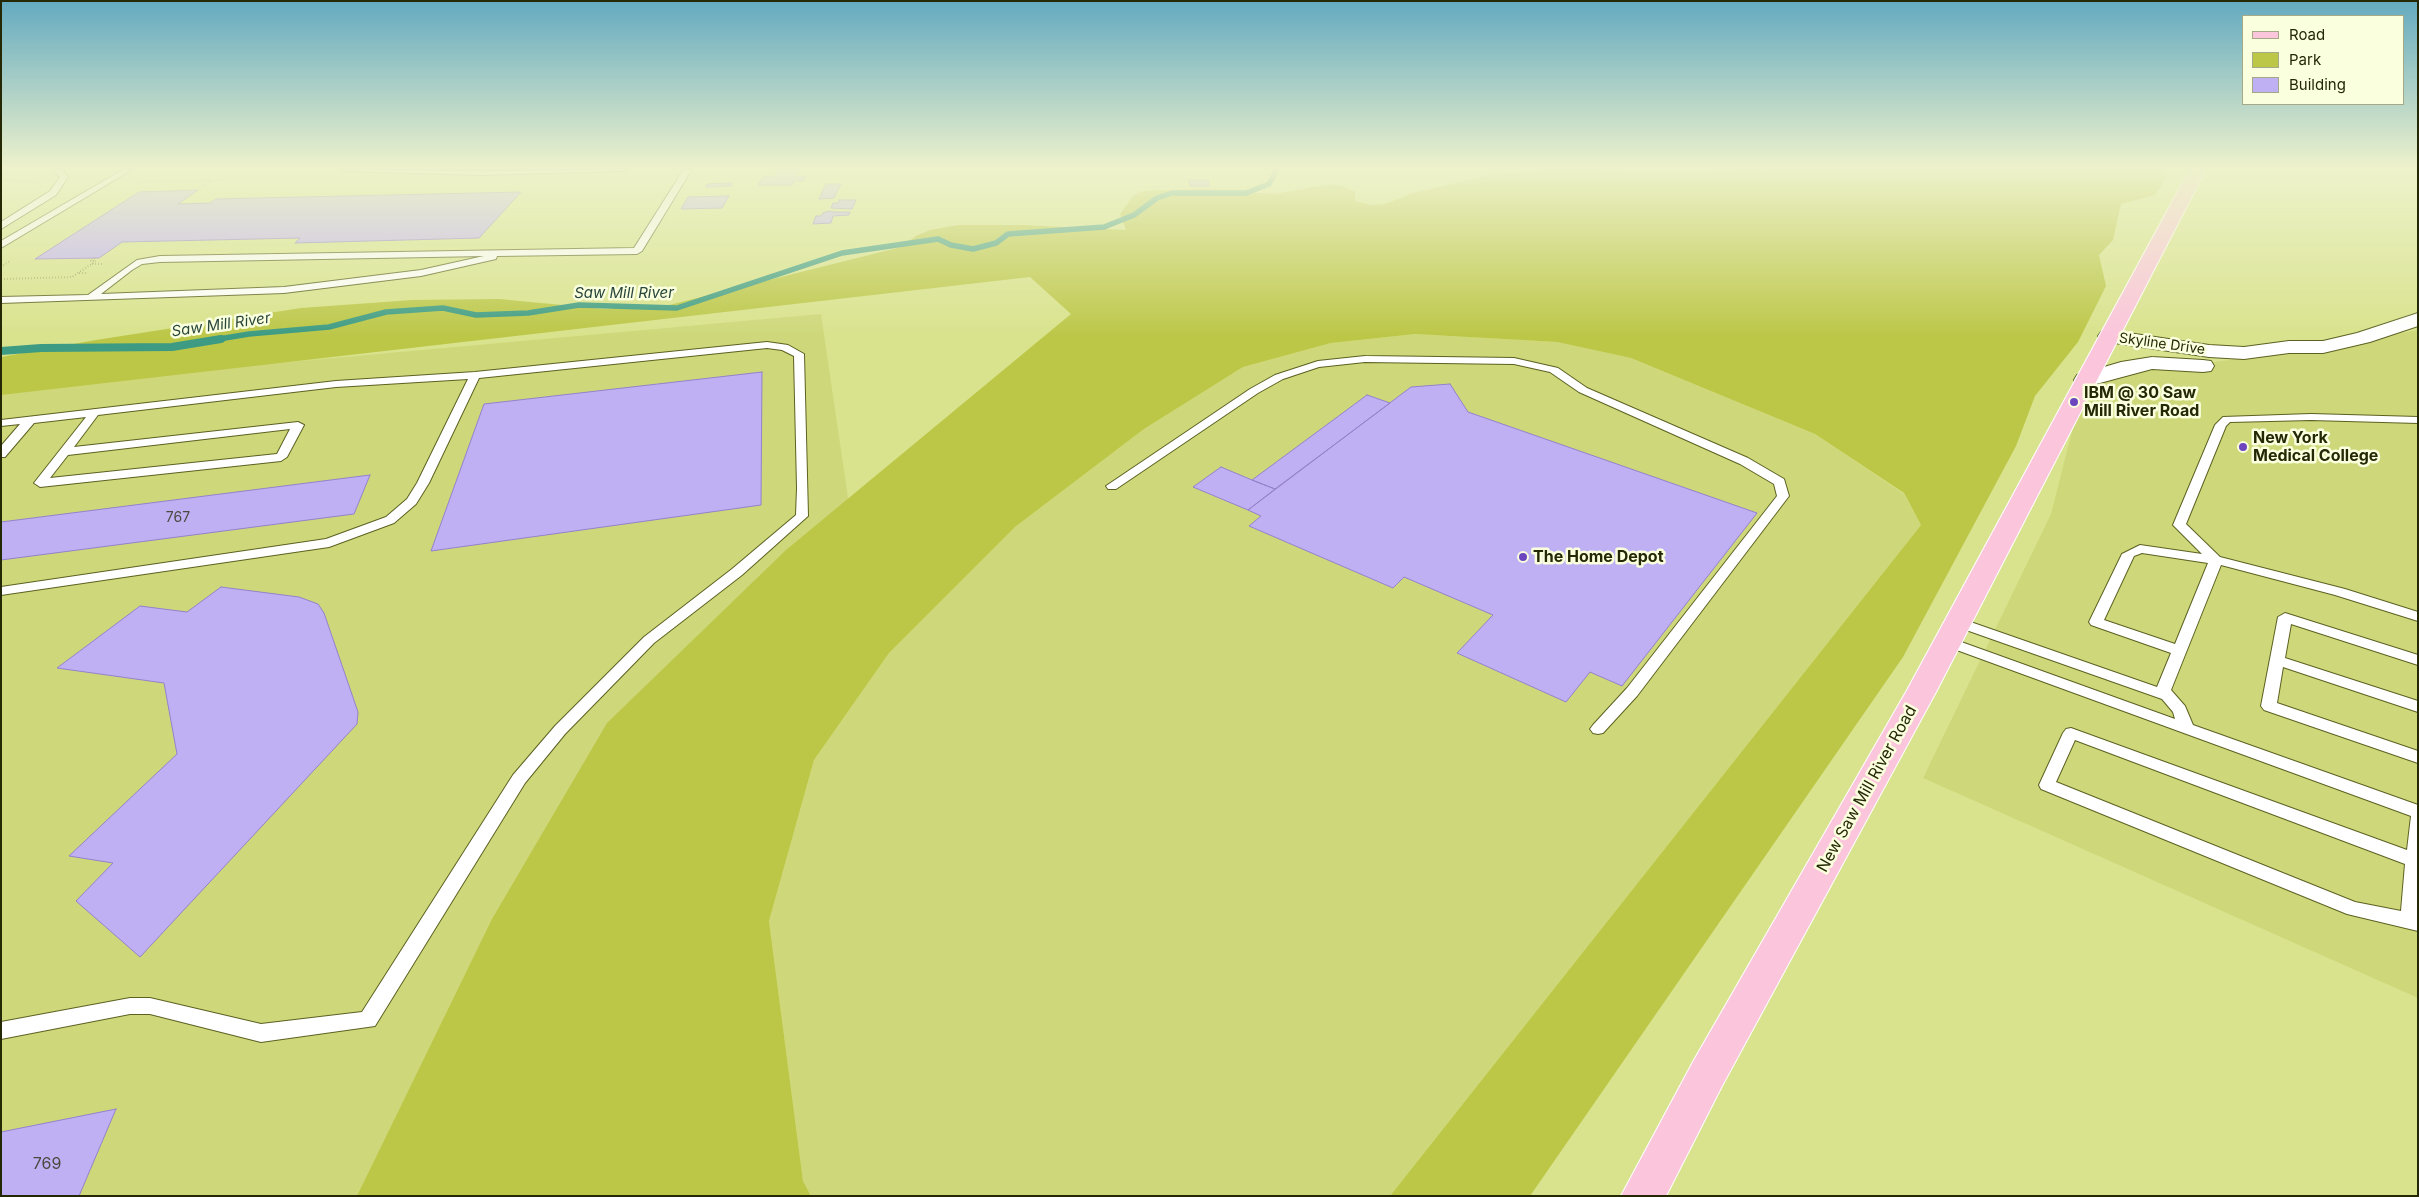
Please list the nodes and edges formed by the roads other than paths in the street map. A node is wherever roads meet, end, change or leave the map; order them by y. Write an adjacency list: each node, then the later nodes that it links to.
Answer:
1 (35, 225): 4 (lane)
2 (653, 225): 5 (lane)
3 (2168, 225): 9 (main road, New Saw Mill River Road)
4 (1, 245)
5 (513, 252): 6 (lane); 6 (lane)
6 (90, 298): 7 (lane)
7 (1, 300)
8 (2418, 319): 10 (street, Skyline Drive)
9 (2108, 336): 10 (street, Skyline Drive); 11 (street, Skyline Drive); 13 (main road, New Saw Mill River Road)
10 (2323, 347): 11 (street, Skyline Drive)
11 (2203, 366): 13 (street)
12 (475, 375): 14 (lane); 22 (lane); 37 (lane)
13 (2086, 380): 24 (main road, New Saw Mill River Road)
14 (95, 412): 15 (lane); 18 (lane)
15 (30, 420): 17 (lane); 19 (lane)
16 (2418, 420): 21 (lane)
17 (1, 423)
18 (64, 452): 18 (lane)
19 (1, 454)
20 (1112, 486): 31 (lane)
21 (2216, 560): 23 (lane); 25 (lane); 25 (lane)
22 (1, 591)
23 (2418, 617)
24 (1953, 632): 28 (lane); 30 (lane); 38 (main road, New Saw Mill River Road)
25 (2180, 651): 28 (lane)
26 (2277, 660): 27 (lane); 29 (lane); 32 (lane)
27 (2418, 660)
28 (2163, 691): 30 (lane)
29 (2418, 707)
30 (2187, 728): 33 (lane)
31 (1598, 729)
32 (2418, 757)
33 (2418, 812)
34 (2418, 818): 35 (lane)
35 (2414, 860): 36 (lane); 36 (lane)
36 (2413, 922)
37 (1, 1031)
38 (1643, 1196)

